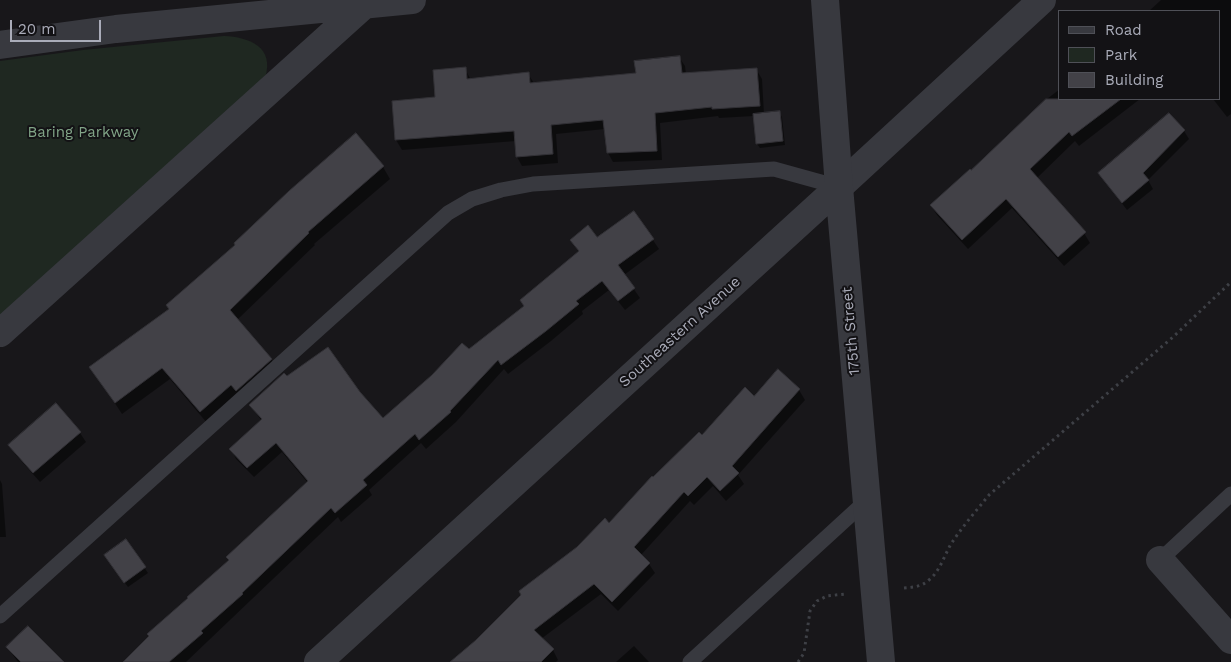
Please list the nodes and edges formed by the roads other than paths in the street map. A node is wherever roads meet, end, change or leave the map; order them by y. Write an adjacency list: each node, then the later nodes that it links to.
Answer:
1 (412, 0): 4 (street)
2 (826, 0): 6 (street, 175th Street)
3 (1042, 0): 6 (street, Southeastern Avenue)
4 (364, 5): 5 (street); 7 (street)
5 (0, 45)
6 (839, 187): 9 (street, 175th Street); 11 (lane); 13 (street, Southeastern Avenue)
7 (0, 333)
8 (1231, 494): 10 (lane)
9 (866, 501): 14 (lane); 15 (street, 175th Street)
10 (1160, 560): 12 (street)
11 (0, 616)
12 (1231, 640)
13 (318, 662)
14 (690, 662)
15 (881, 662)

